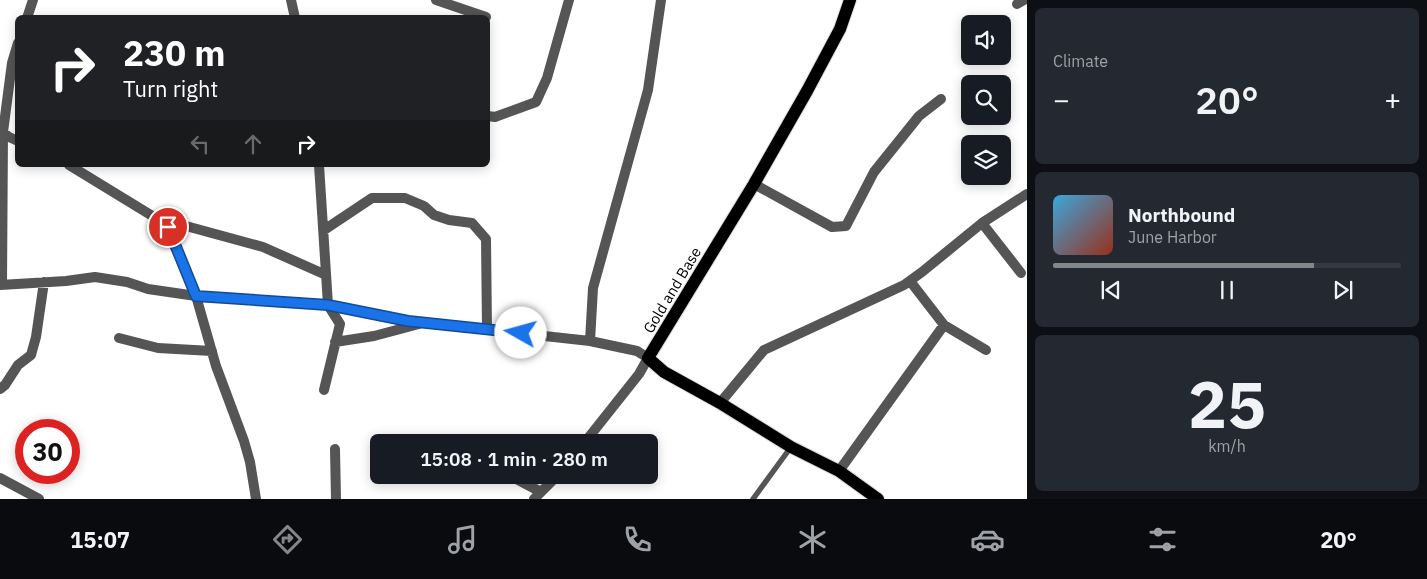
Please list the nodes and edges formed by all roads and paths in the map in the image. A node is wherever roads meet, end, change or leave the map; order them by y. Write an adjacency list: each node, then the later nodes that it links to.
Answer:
1 (33, 0): 7 (street)
2 (292, 0): 8 (street)
3 (436, 0): 9 (street)
4 (569, 0): 13 (street)
5 (661, 0): 34 (street)
6 (850, 0): 18 (main road, Gold and Base)
7 (28, 15)
8 (294, 15)
9 (483, 15)
10 (15, 54): 12 (street)
11 (941, 99): 18 (street)
12 (4, 101): 14 (street)
13 (490, 116)
14 (4, 132): 15 (street); 27 (street)
15 (15, 140)
16 (72, 167): 20 (street)
17 (319, 167): 22 (street)
18 (754, 184): 38 (main road, Gold and Base)
19 (1027, 194): 21 (street)
20 (159, 220): 24 (street); 28 (street)
21 (982, 223): 23 (street); 25 (street)
22 (324, 230): 24 (street); 32 (street)
23 (1021, 273)
24 (326, 275): 29 (street)
25 (910, 281): 31 (street); 41 (street)
26 (44, 282): 27 (street); 28 (street); 39 (street)
27 (1, 285)
28 (196, 296): 29 (street); 37 (street)
29 (328, 305): 30 (street); 35 (street)
30 (424, 323): 32 (street); 35 (street)
31 (944, 325): 36 (street); 45 (street)
32 (487, 329): 34 (street)
33 (119, 338): 37 (street)
34 (590, 341): 38 (street)
35 (335, 342): 40 (street)
36 (986, 350)
37 (212, 351): 51 (street)
38 (648, 358): 41 (main road); 42 (street)
39 (0, 389)
40 (324, 390)
41 (720, 403): 43 (main road)
42 (591, 434)
43 (791, 447): 45 (main road); 53 (lane)
44 (335, 449): 52 (street)
45 (839, 471): 54 (main road)
46 (0, 478): 50 (street)
47 (521, 484): 49 (street)
48 (549, 484): 49 (street)
49 (538, 496)
50 (39, 499)
51 (256, 499)
52 (336, 499)
53 (753, 499)
54 (878, 499)

